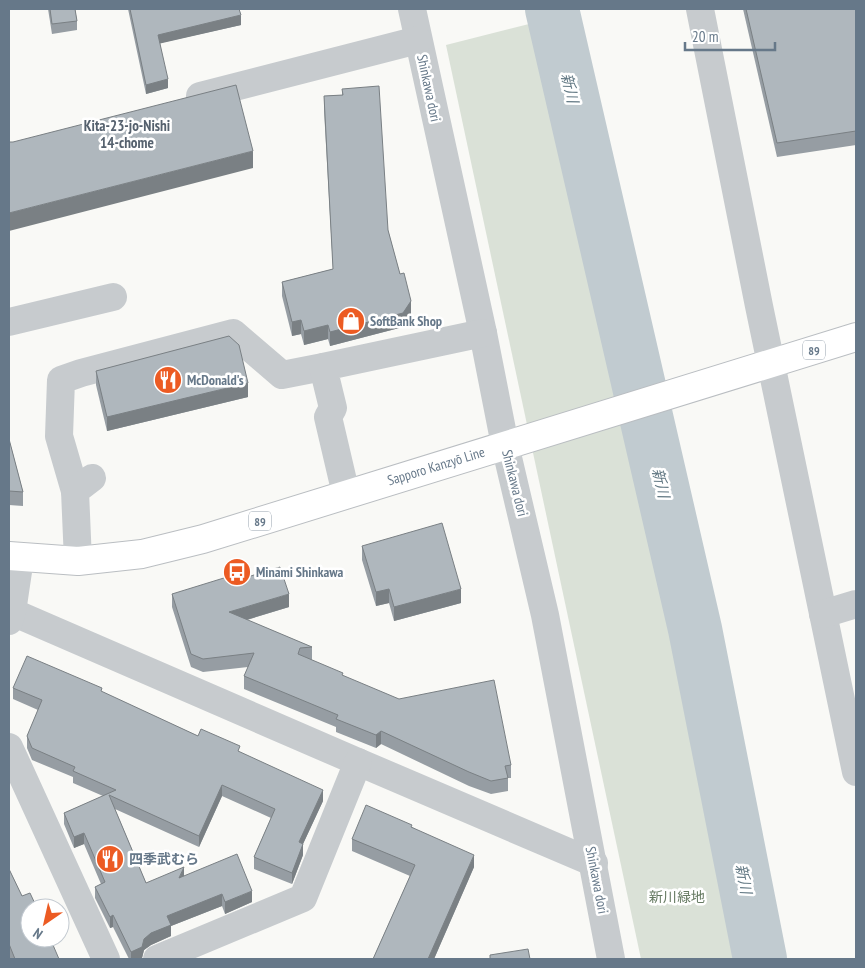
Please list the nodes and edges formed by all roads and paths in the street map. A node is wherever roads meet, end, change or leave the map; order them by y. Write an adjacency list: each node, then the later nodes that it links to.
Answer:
1 (412, 9): 3 (street, Shinkawa dori)
2 (700, 9): 9 (street)
3 (418, 40): 4 (street); 7 (street, Shinkawa dori)
4 (179, 101)
5 (113, 297): 6 (street)
6 (9, 322)
7 (483, 333): 10 (street); 11 (street, Shinkawa dori)
8 (856, 336): 9 (main road, Sapporo Kanzyō Line / 89)
9 (771, 363): 11 (main road, Sapporo Kanzyō Line / 89); 16 (street)
10 (323, 367): 12 (street); 14 (street)
11 (505, 445): 12 (main road, Sapporo Kanzyō Line / 89); 21 (street, Shinkawa dori)
12 (346, 494): 14 (main road, Sapporo Kanzyō Line / 89)
13 (14, 557): 14 (main road, Sapporo Kanzyō Line / 89); 17 (street)
14 (78, 561)
15 (856, 604): 16 (street)
16 (823, 614): 20 (street)
17 (11, 617): 19 (street)
18 (9, 747): 22 (street)
19 (358, 762): 21 (street); 23 (street)
20 (856, 772)
21 (594, 862): 24 (street, Shinkawa dori)
22 (106, 959)
23 (157, 959)
24 (611, 959)

